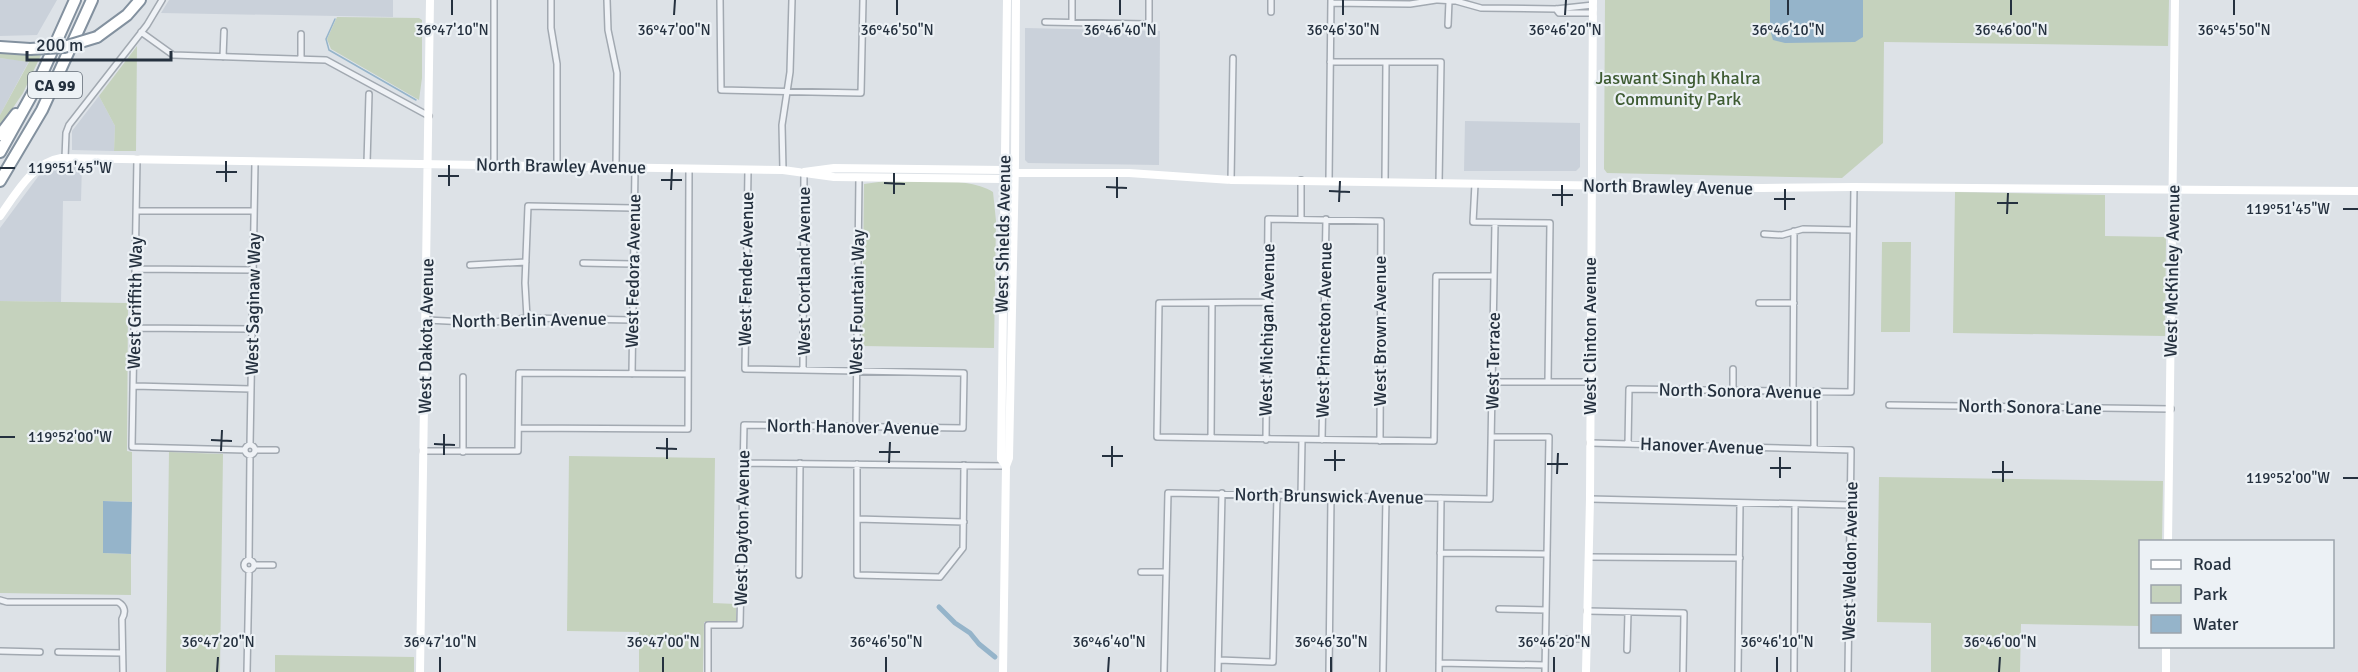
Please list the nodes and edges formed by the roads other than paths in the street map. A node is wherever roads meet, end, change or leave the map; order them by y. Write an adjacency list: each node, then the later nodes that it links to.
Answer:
1 (75, 0): 44 (highway, CA 99)
2 (92, 0): 54 (highway, CA 99)
3 (140, 0): 34 (highway, bridge)
4 (162, 0): 30 (street)
5 (430, 0): 45 (street, West Dakota Avenue)
6 (494, 0): 53 (street)
7 (551, 0): 55 (street)
8 (607, 0): 56 (street)
9 (720, 0): 42 (street)
10 (792, 0): 42 (street, West Cortland Avenue)
11 (863, 0): 42 (street)
12 (1007, 0): 33 (street); 35 (street, West Shields Avenue)
13 (1016, 0): 33 (street, West Shields Avenue)
14 (1072, 0): 28 (street)
15 (1149, 0): 28 (street)
16 (1271, 0): 26 (street)
17 (1437, 0): 21 (street); 22 (street)
18 (1501, 0): 24 (street)
19 (1556, 0): 25 (street)
20 (2175, 0): 78 (street, West McKinley Avenue)
21 (1449, 1): 24 (street); 29 (street)
22 (1331, 2): 39 (street)
23 (1593, 6): 25 (street); 75 (street, West Clinton Avenue)
24 (1501, 8): 25 (street)
25 (1556, 9)
26 (1271, 12)
27 (1045, 22): 28 (street)
28 (1072, 22)
29 (1448, 25)
30 (141, 32): 36 (street); 48 (street)
31 (224, 32): 36 (street)
32 (301, 34): 37 (street)
33 (1015, 42): 41 (street, West Shields Avenue)
34 (0, 47)
35 (1006, 52): 41 (street); 62 (street, West Shields Avenue)
36 (223, 57): 37 (street)
37 (301, 58): 45 (street)
38 (1233, 58): 68 (street)
39 (1330, 62): 40 (street); 70 (street)
40 (1386, 63): 72 (street); 73 (street)
41 (1016, 82): 64 (street, West Shields Avenue)
42 (787, 93): 61 (street, West Cortland Avenue)
43 (369, 94): 51 (street)
44 (27, 104): 46 (highway); 47 (highway, CA 99)
45 (429, 116): 52 (street, West Dakota Avenue)
46 (0, 135)
47 (0, 152)
48 (65, 158): 49 (street, North Brawley Avenue); 83 (street)
49 (137, 159): 50 (street, North Brawley Avenue); 81 (street, West Griffith Way)
50 (255, 163): 51 (street, North Brawley Avenue); 82 (street, West Saginaw Way)
51 (367, 163): 52 (street, North Brawley Avenue)
52 (429, 163): 53 (street, North Brawley Avenue); 102 (street, West Dakota Avenue)
53 (494, 164): 55 (street, North Brawley Avenue)
54 (10, 166): 71 (highway, CA 99); 77 (highway)
55 (557, 166): 56 (street, North Brawley Avenue)
56 (616, 168): 57 (street, North Brawley Avenue)
57 (635, 168): 58 (street, North Brawley Avenue); 80 (street, West Fedora Avenue)
58 (689, 169): 60 (street, North Brawley Avenue); 110 (street)
59 (923, 169): 62 (street, North Brawley Avenue); 63 (street, North Brawley Avenue); 66 (street)
60 (748, 170): 61 (street, North Brawley Avenue); 107 (street, West Fender Avenue)
61 (783, 170): 63 (street, North Brawley Avenue)
62 (1004, 170): 64 (street, North Brawley Avenue); 67 (street, West Shields Avenue)
63 (804, 172): 65 (street, North Brawley Avenue); 107 (street, West Cortland Avenue)
64 (1015, 174): 67 (street, North Brawley Avenue); 68 (street, North Brawley Avenue); 146 (street, West Shields Avenue)
65 (859, 178): 66 (street, North Brawley Avenue); 108 (street, West Fountain Way)
66 (878, 178): 67 (street, North Brawley Avenue)
67 (1003, 179): 146 (street, West Shields Avenue)
68 (1231, 180): 69 (street, North Brawley Avenue)
69 (1301, 180): 70 (street, North Brawley Avenue); 84 (street)
70 (1329, 180): 72 (street, North Brawley Avenue)
71 (0, 181)
72 (1385, 182): 73 (street, North Brawley Avenue)
73 (1439, 183): 74 (street, North Brawley Avenue)
74 (1475, 184): 75 (street, North Brawley Avenue); 86 (street)
75 (1591, 185): 76 (street, North Brawley Avenue); 114 (street, West Clinton Avenue)
76 (1854, 187): 78 (street, North Brawley Avenue); 87 (street)
77 (0, 188)
78 (2173, 191): 79 (street, North Brawley Avenue); 121 (street, West McKinley Avenue)
79 (2358, 191)
80 (633, 208): 90 (street); 92 (street, West Fedora Avenue)
81 (136, 211): 82 (street); 94 (street, West Griffith Way)
82 (254, 211): 95 (street, West Saginaw Way)
83 (0, 216)
84 (1301, 218): 85 (street); 97 (street, West Michigan Avenue)
85 (1326, 219): 129 (street, West Princeton Avenue); 130 (street, West Brown Avenue)
86 (1496, 223): 96 (street, West Terrace); 112 (street)
87 (1852, 230): 88 (street); 119 (street, North Sonora Avenue)
88 (1794, 231): 89 (street); 100 (street)
89 (1764, 234)
90 (526, 262): 93 (street); 101 (street)
91 (583, 263): 92 (street)
92 (633, 264): 103 (street, West Fedora Avenue)
93 (470, 265)
94 (136, 269): 95 (street); 104 (street, West Griffith Way)
95 (253, 270): 105 (street, West Saginaw Way)
96 (1494, 276): 113 (street, West Terrace); 130 (street)
97 (1269, 302): 98 (street); 127 (street, West Michigan Avenue)
98 (1212, 303): 126 (street); 126 (street)
99 (1759, 303): 100 (street)
100 (1794, 303): 118 (street)
101 (527, 318): 102 (street, North Berlin Avenue); 103 (street, North Berlin Avenue)
102 (427, 320): 139 (street, West Dakota Avenue)
103 (632, 320): 109 (street, West Fedora Avenue)
104 (135, 328): 105 (street); 115 (street, West Griffith Way)
105 (252, 329): 116 (street, West Saginaw Way)
106 (1733, 369): 117 (street)
107 (803, 370): 108 (street)
108 (856, 371): 123 (street, West Fountain Way); 123 (street, North Hanover Avenue)
109 (632, 374): 110 (street); 124 (street)
110 (688, 374): 124 (street)
111 (463, 377): 140 (street)
112 (1548, 381): 113 (street); 114 (street)
113 (1493, 382): 125 (street, West Terrace)
114 (1590, 382): 131 (street, West Clinton Avenue)
115 (134, 386): 116 (street); 135 (street, West Griffith Way)
116 (251, 389): 133 (street, West Saginaw Way)
117 (1733, 390): 118 (street, North Sonora Avenue); 132 (street, North Sonora Avenue)
118 (1793, 391): 119 (street, North Sonora Avenue)
119 (1814, 393): 134 (street)
120 (1889, 405): 121 (street, North Sonora Lane)
121 (2170, 409): 160 (street, West McKinley Avenue)
122 (744, 425): 123 (street, North Hanover Avenue); 142 (street, West Dayton Avenue)
123 (856, 427)
124 (519, 428): 140 (street)
125 (1492, 437): 153 (street, West Terrace); 162 (street)
126 (1211, 438): 127 (street)
127 (1266, 440): 128 (street)
128 (1302, 440): 129 (street); 149 (street, West Princeton Avenue)
129 (1322, 440): 130 (street)
130 (1380, 441)
131 (1590, 443): 132 (street, Hanover Avenue); 154 (street, West Clinton Avenue)
132 (1628, 444): 134 (street, Hanover Avenue)
133 (250, 445): 135 (street); 136 (street)
134 (1814, 449): 138 (street, Hanover Avenue)
135 (245, 450): 141 (street)
136 (255, 450): 137 (street); 141 (street)
137 (276, 450)
138 (1851, 450): 157 (street, West Weldon Avenue)
139 (423, 451): 140 (street); 190 (street, West Dakota Avenue)
140 (463, 452)
141 (250, 455): 165 (street)
142 (744, 463): 143 (street); 191 (street, West Dayton Avenue)
143 (800, 463): 144 (street); 171 (street)
144 (857, 464): 145 (street); 158 (street)
145 (964, 465): 146 (street); 159 (street)
146 (1006, 466): 192 (street, West Shields Avenue)
147 (1222, 493): 148 (street, North Brunswick Avenue); 170 (street, North Brunswick Avenue); 185 (street)
148 (1277, 496): 149 (street, North Brunswick Avenue); 185 (street)
149 (1301, 496): 150 (street, North Brunswick Avenue)
150 (1331, 497): 151 (street, North Brunswick Avenue); 195 (street)
151 (1386, 497): 152 (street, North Brunswick Avenue); 196 (street)
152 (1441, 498): 153 (street, North Brunswick Avenue); 161 (street)
153 (1490, 499)
154 (1590, 499): 155 (street); 163 (street, West Clinton Avenue)
155 (1740, 503): 156 (street); 164 (street)
156 (1795, 505): 157 (street); 202 (street)
157 (1850, 505): 203 (street, West Weldon Avenue)
158 (857, 519): 159 (street); 159 (street)
159 (964, 522)
160 (2168, 540)
161 (1440, 553): 162 (street); 186 (street)
162 (1547, 554): 174 (street)
163 (1589, 557): 164 (street); 175 (street, West Clinton Avenue)
164 (1740, 558): 201 (street)
165 (249, 560): 166 (street); 168 (street)
166 (254, 565): 167 (street); 168 (street)
167 (273, 565)
168 (249, 570): 189 (street)
169 (1141, 572): 170 (street)
170 (1166, 572): 193 (street)
171 (799, 574)
172 (0, 600): 184 (street)
173 (1499, 609): 174 (street)
174 (1546, 610): 177 (street)
175 (1587, 611): 176 (street); 178 (street, West Clinton Avenue)
176 (1628, 612): 180 (street); 200 (street)
177 (1545, 639): 178 (street); 187 (street)
178 (1587, 639): 199 (street, West Clinton Avenue)
179 (2166, 648): 204 (street)
180 (1627, 650)
181 (0, 651): 182 (street)
182 (40, 652)
183 (58, 652): 184 (street)
184 (123, 653): 188 (street)
185 (1219, 660): 194 (street)
186 (1439, 663): 187 (street); 197 (street)
187 (1545, 665): 198 (street)
188 (123, 672)
189 (247, 672)
190 (420, 672)
191 (708, 672)
192 (1003, 672)
193 (1164, 672)
194 (1218, 672)
195 (1329, 672)
196 (1383, 672)
197 (1439, 672)
198 (1545, 672)
199 (1586, 672)
200 (1683, 672)
201 (1738, 672)
202 (1794, 672)
203 (1848, 672)
204 (2166, 672)

